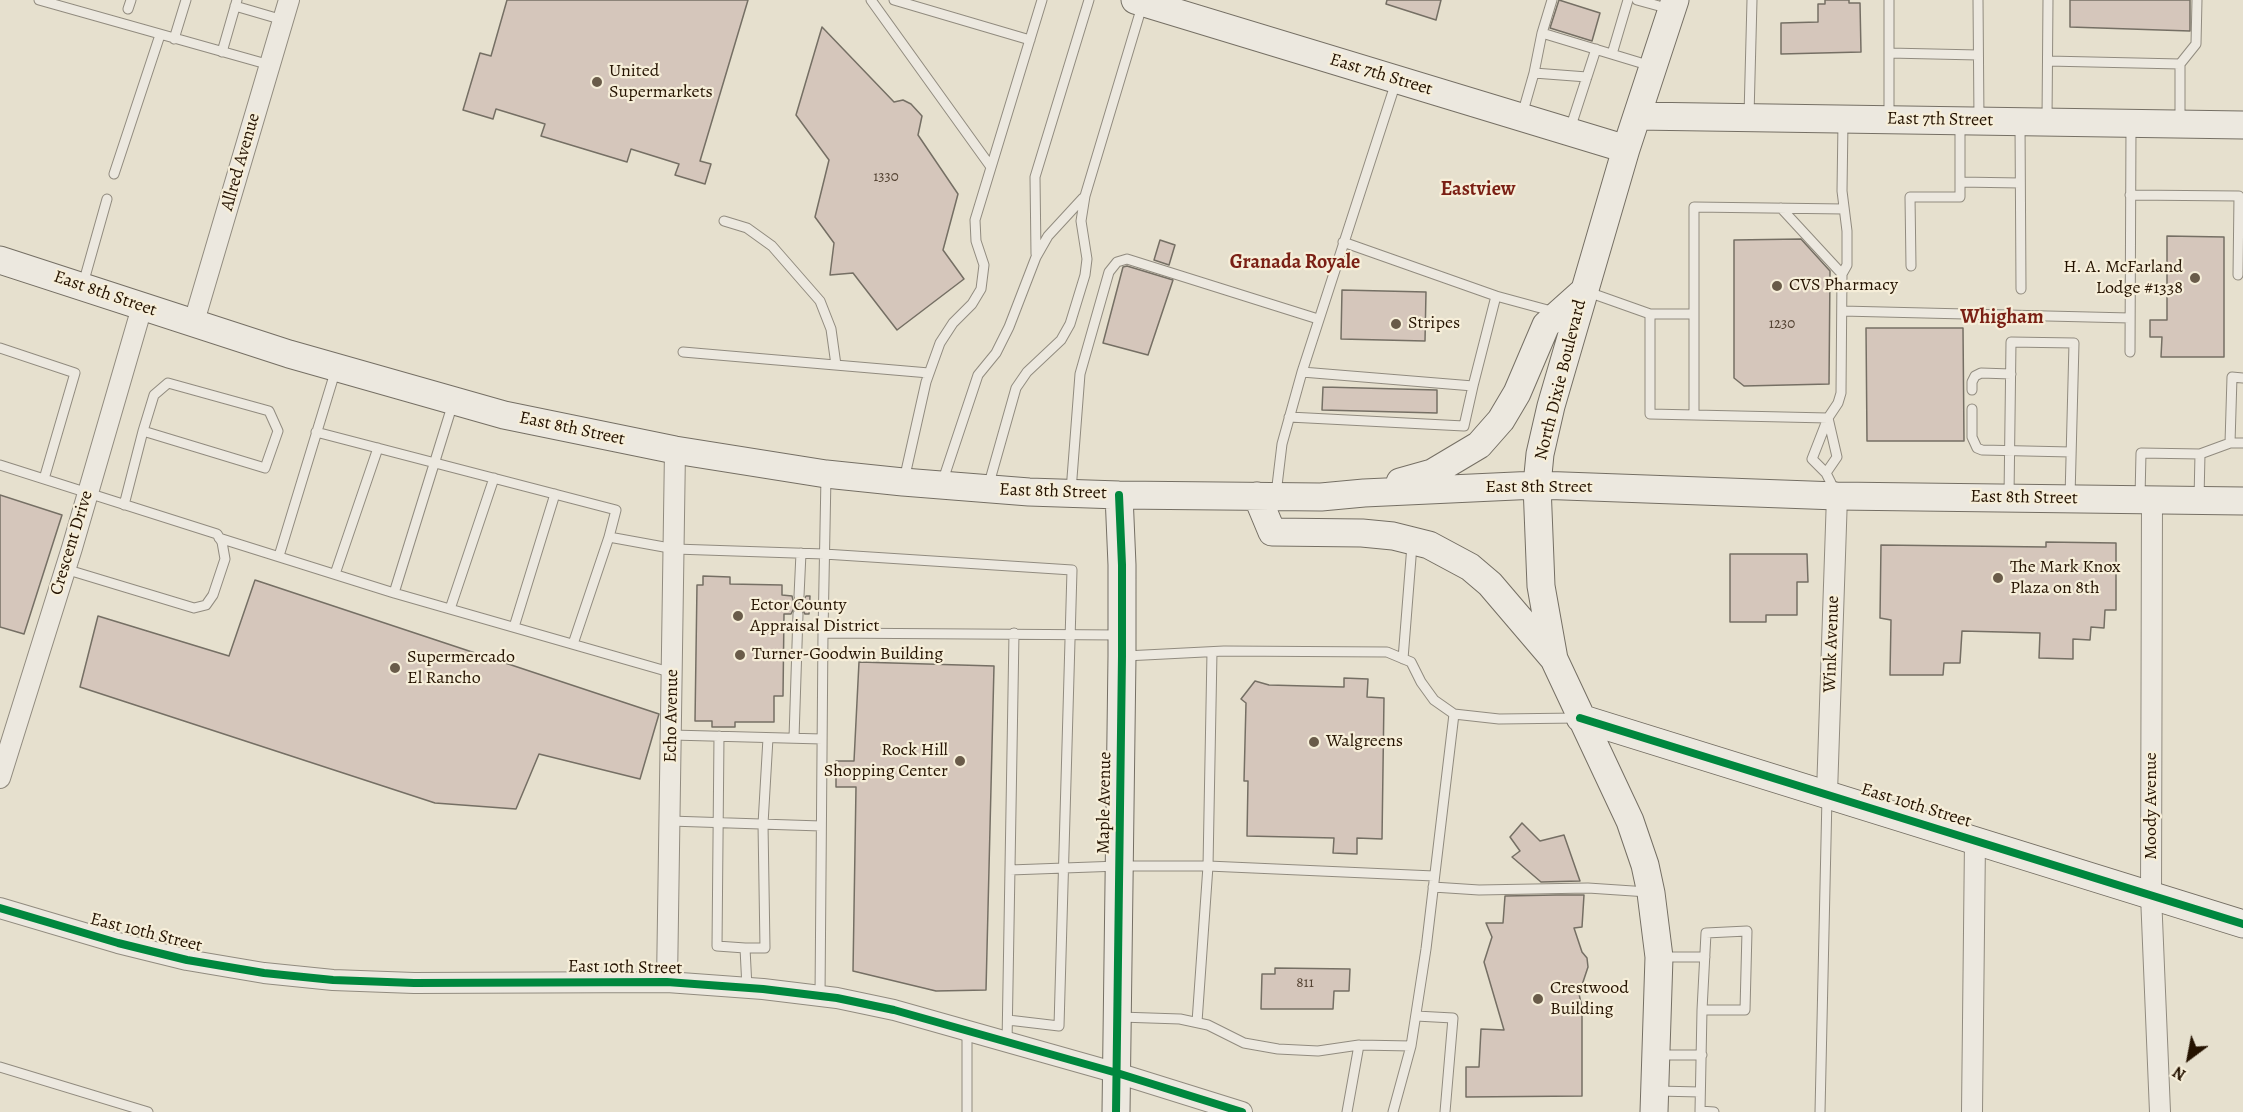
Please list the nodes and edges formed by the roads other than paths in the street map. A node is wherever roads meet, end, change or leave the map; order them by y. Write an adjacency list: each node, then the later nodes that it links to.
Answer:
1 (39, 0): 21 (lane)
2 (186, 0): 22 (lane)
3 (289, 0): 19 (street, Allred Avenue)
4 (871, 0): 49 (lane)
5 (894, 0): 23 (lane)
6 (1042, 0): 23 (lane)
7 (1089, 0): 61 (lane)
8 (1552, 0): 20 (lane)
9 (1628, 0): 27 (lane)
10 (1637, 0): 18 (lane)
11 (1752, 0): 38 (lane)
12 (1889, 0): 26 (lane)
13 (1978, 0): 28 (lane)
14 (2048, 0): 29 (lane)
15 (2197, 0): 30 (lane)
16 (1139, 1): 35 (main road, East 7th Street); 54 (lane)
17 (236, 3): 19 (lane); 25 (lane)
18 (1674, 5): 32 (main road, North Dixie Boulevard)
19 (283, 20): 31 (street, Allred Avenue)
20 (1542, 33): 24 (lane); 33 (lane)
21 (160, 35): 22 (lane); 50 (lane)
22 (174, 39): 25 (lane)
23 (1030, 40): 49 (lane)
24 (1596, 49): 27 (lane); 34 (lane)
25 (222, 52): 31 (lane)
26 (1889, 53): 28 (lane); 40 (lane)
27 (1612, 54): 32 (lane)
28 (1978, 55): 41 (lane)
29 (2048, 61): 30 (lane); 43 (lane)
30 (2180, 64): 45 (lane)
31 (270, 65): 77 (street, Allred Avenue)
32 (1653, 66): 36 (main road, North Dixie Boulevard)
33 (1534, 73): 34 (lane); 37 (lane)
34 (1587, 77): 47 (lane)
35 (1397, 80): 37 (main road, East 7th Street); 60 (lane)
36 (1637, 116): 38 (main road, East 7th Street); 48 (main road, North Dixie Boulevard)
37 (1521, 118): 47 (main road, East 7th Street)
38 (1749, 118): 39 (main road, East 7th Street)
39 (1843, 119): 40 (main road, East 7th Street); 57 (lane)
40 (1889, 120): 41 (main road, East 7th Street)
41 (1970, 121): 42 (main road, East 7th Street); 51 (lane)
42 (2020, 122): 43 (main road, East 7th Street); 52 (lane)
43 (2047, 122): 44 (main road, East 7th Street)
44 (2131, 123): 45 (main road, East 7th Street); 53 (lane)
45 (2180, 124): 46 (main road, East 7th Street)
46 (2243, 125)
47 (1569, 132): 48 (main road, East 7th Street)
48 (1626, 149): 68 (main road, North Dixie Boulevard)
49 (991, 167): 84 (lane)
50 (114, 174)
51 (1960, 182): 52 (lane); 63 (lane)
52 (2020, 183): 67 (lane)
53 (2130, 195): 59 (lane); 75 (lane)
54 (1085, 196): 61 (lane); 114 (lane)
55 (107, 199): 66 (lane)
56 (1781, 208): 57 (lane); 64 (lane); 74 (lane)
57 (1844, 209): 64 (lane)
58 (724, 221): 81 (lane)
59 (2241, 226): 65 (lane)
60 (1343, 242): 69 (lane); 76 (lane)
61 (1036, 257): 113 (lane)
62 (0, 260): 66 (main road, East 8th Street)
63 (1911, 266)
64 (1842, 274): 71 (lane)
65 (2238, 274)
66 (82, 286): 70 (main road, East 8th Street)
67 (2021, 289)
68 (1584, 291): 72 (main road); 73 (lane); 112 (main road, North Dixie Boulevard)
69 (1496, 296): 72 (lane); 87 (lane)
70 (142, 307): 77 (main road, East 8th Street); 115 (street, Crescent Drive)
71 (1842, 311): 75 (lane); 94 (lane)
72 (1557, 313): 116 (main road)
73 (1650, 314): 74 (lane); 92 (lane)
74 (1694, 314): 92 (lane)
75 (2130, 318): 80 (lane)
76 (1318, 320): 83 (lane); 118 (lane)
77 (193, 325): 82 (main road, East 8th Street)
78 (0, 348): 109 (lane)
79 (682, 352): 81 (lane)
80 (2130, 352)
81 (837, 365): 84 (lane)
82 (336, 369): 89 (main road, East 8th Street); 97 (lane)
83 (1302, 372): 87 (lane); 93 (lane)
84 (929, 374): 110 (lane)
85 (2011, 374): 88 (lane); 102 (lane); 103 (lane)
86 (2243, 378): 98 (lane)
87 (1473, 386): 95 (lane)
88 (1972, 390)
89 (453, 402): 101 (main road, East 8th Street); 105 (lane)
90 (1972, 409): 102 (lane)
91 (1414, 413): 95 (lane)
92 (1694, 415): 94 (lane)
93 (1289, 417): 95 (lane); 120 (lane)
94 (1828, 418): 111 (lane); 111 (lane)
95 (1410, 423)
96 (143, 430): 96 (lane); 126 (lane)
97 (316, 432): 100 (lane); 133 (lane)
98 (2230, 443): 99 (lane); 104 (lane)
99 (2243, 443)
100 (378, 448): 105 (lane); 135 (lane)
101 (675, 450): 107 (main road, East 8th Street); 130 (street, Echo Avenue)
102 (2010, 451): 103 (lane); 121 (lane)
103 (2071, 452): 122 (lane)
104 (2200, 454): 123 (lane); 124 (lane)
105 (434, 462): 108 (lane); 136 (lane)
106 (0, 465): 109 (lane)
107 (826, 474): 110 (main road, East 8th Street); 132 (lane)
108 (494, 478): 117 (lane); 138 (lane)
109 (44, 479): 115 (lane)
110 (903, 482): 113 (main road, East 8th Street)
111 (1831, 484): 112 (main road, East 8th Street); 121 (main road, East 8th Street); 158 (street, Wink Avenue)
112 (1538, 485): 116 (main road, East 8th Street); 148 (main road, North Dixie Boulevard)
113 (941, 486): 114 (main road, East 8th Street)
114 (987, 489): 118 (main road, East 8th Street)
115 (87, 493): 126 (lane); 134 (street, Crescent Drive)
116 (1364, 493): 120 (main road, East 8th Street)
117 (555, 494): 128 (lane); 140 (lane)
118 (1070, 494): 119 (main road, East 8th Street)
119 (1119, 495): 120 (main road, East 8th Street); 145 (main road, Maple Avenue)
120 (1266, 496): 129 (main road)
121 (2009, 499): 122 (main road, East 8th Street)
122 (2070, 499): 123 (main road, East 8th Street)
123 (2146, 500): 124 (main road, East 8th Street); 171 (street, Moody Avenue)
124 (2199, 500): 125 (main road, East 8th Street)
125 (2243, 501)
126 (124, 505): 127 (lane)
127 (219, 537): 133 (lane); 134 (lane)
128 (609, 537): 130 (lane); 144 (lane)
129 (1412, 541): 147 (lane); 148 (main road)
130 (675, 549): 131 (lane); 149 (street, Echo Avenue)
131 (801, 553): 132 (lane); 137 (lane)
132 (824, 554): 141 (lane); 143 (lane)
133 (279, 556): 135 (lane)
134 (65, 569): 157 (street, Crescent Drive)
135 (335, 574): 136 (lane)
136 (393, 593): 138 (lane)
137 (799, 596)
138 (450, 609): 140 (lane)
139 (798, 614): 155 (lane)
140 (514, 627): 144 (lane)
141 (823, 633): 142 (lane); 156 (lane)
142 (1014, 633): 143 (lane); 167 (lane)
143 (1071, 635): 145 (lane); 166 (lane)
144 (573, 644): 149 (lane)
145 (1122, 646): 146 (lane); 164 (main road, Maple Avenue)
146 (1212, 651): 147 (lane); 165 (lane)
147 (1403, 659): 150 (lane)
148 (1554, 659): 151 (main road, North Dixie Boulevard)
149 (673, 673): 152 (street, Echo Avenue)
150 (1454, 714): 151 (lane); 168 (lane)
151 (1580, 718): 158 (main road, East 10th Street); 170 (main road, North Dixie Boulevard)
152 (672, 735): 153 (lane); 159 (street, Echo Avenue)
153 (719, 736): 154 (lane); 160 (lane)
154 (768, 738): 155 (lane); 161 (lane)
155 (794, 738): 156 (lane)
156 (822, 739): 162 (lane)
157 (0, 778)
158 (1827, 793): 163 (main road, East 10th Street); 203 (lane)
159 (670, 821): 160 (lane); 177 (street, Echo Avenue)
160 (718, 823): 161 (lane); 174 (lane)
161 (763, 824): 162 (lane); 174 (lane)
162 (821, 826): 179 (lane)
163 (1975, 840): 171 (main road, East 10th Street); 204 (street)
164 (1119, 866): 165 (lane); 166 (lane); 182 (main road, Maple Avenue)
165 (1208, 866): 168 (lane); 184 (lane)
166 (1065, 868): 167 (lane); 183 (lane)
167 (1010, 870): 183 (lane)
168 (1434, 876): 169 (lane)
169 (1433, 887): 170 (lane); 181 (lane)
170 (1651, 893): 175 (main road, North Dixie Boulevard)
171 (2151, 895): 173 (main road, East 10th Street); 205 (street, Moody Avenue)
172 (0, 908): 177 (street, East 10th Street)
173 (2243, 924)
174 (745, 948): 178 (lane)
175 (1659, 957): 176 (lane); 189 (main road, North Dixie Boulevard)
176 (1705, 957): 180 (lane); 180 (lane)
177 (667, 982): 178 (street, East 10th Street)
178 (747, 988): 179 (street, East 10th Street)
179 (820, 996): 185 (street, East 10th Street)
180 (1702, 1010): 190 (lane)
181 (1416, 1016): 188 (lane); 201 (lane)
182 (1117, 1017): 184 (lane); 192 (main road, Maple Avenue)
183 (1008, 1020): 186 (lane)
184 (1197, 1022): 187 (lane)
185 (966, 1032): 186 (street, East 10th Street); 196 (lane)
186 (1007, 1043): 192 (street, East 10th Street)
187 (1359, 1045): 188 (lane); 199 (lane)
188 (1411, 1046): 200 (lane)
189 (1656, 1055): 190 (lane); 194 (main road, North Dixie Boulevard)
190 (1702, 1056): 193 (lane)
191 (0, 1067): 195 (lane)
192 (1117, 1073): 197 (main road, Maple Avenue); 198 (street, East 10th Street)
193 (1700, 1092): 194 (lane); 202 (lane)
194 (1655, 1102)
195 (148, 1112)
196 (967, 1112)
197 (1116, 1112)
198 (1242, 1112)
199 (1347, 1112)
200 (1393, 1112)
201 (1445, 1112)
202 (1714, 1112)
203 (1820, 1112)
204 (1972, 1112)
205 (2160, 1112)

